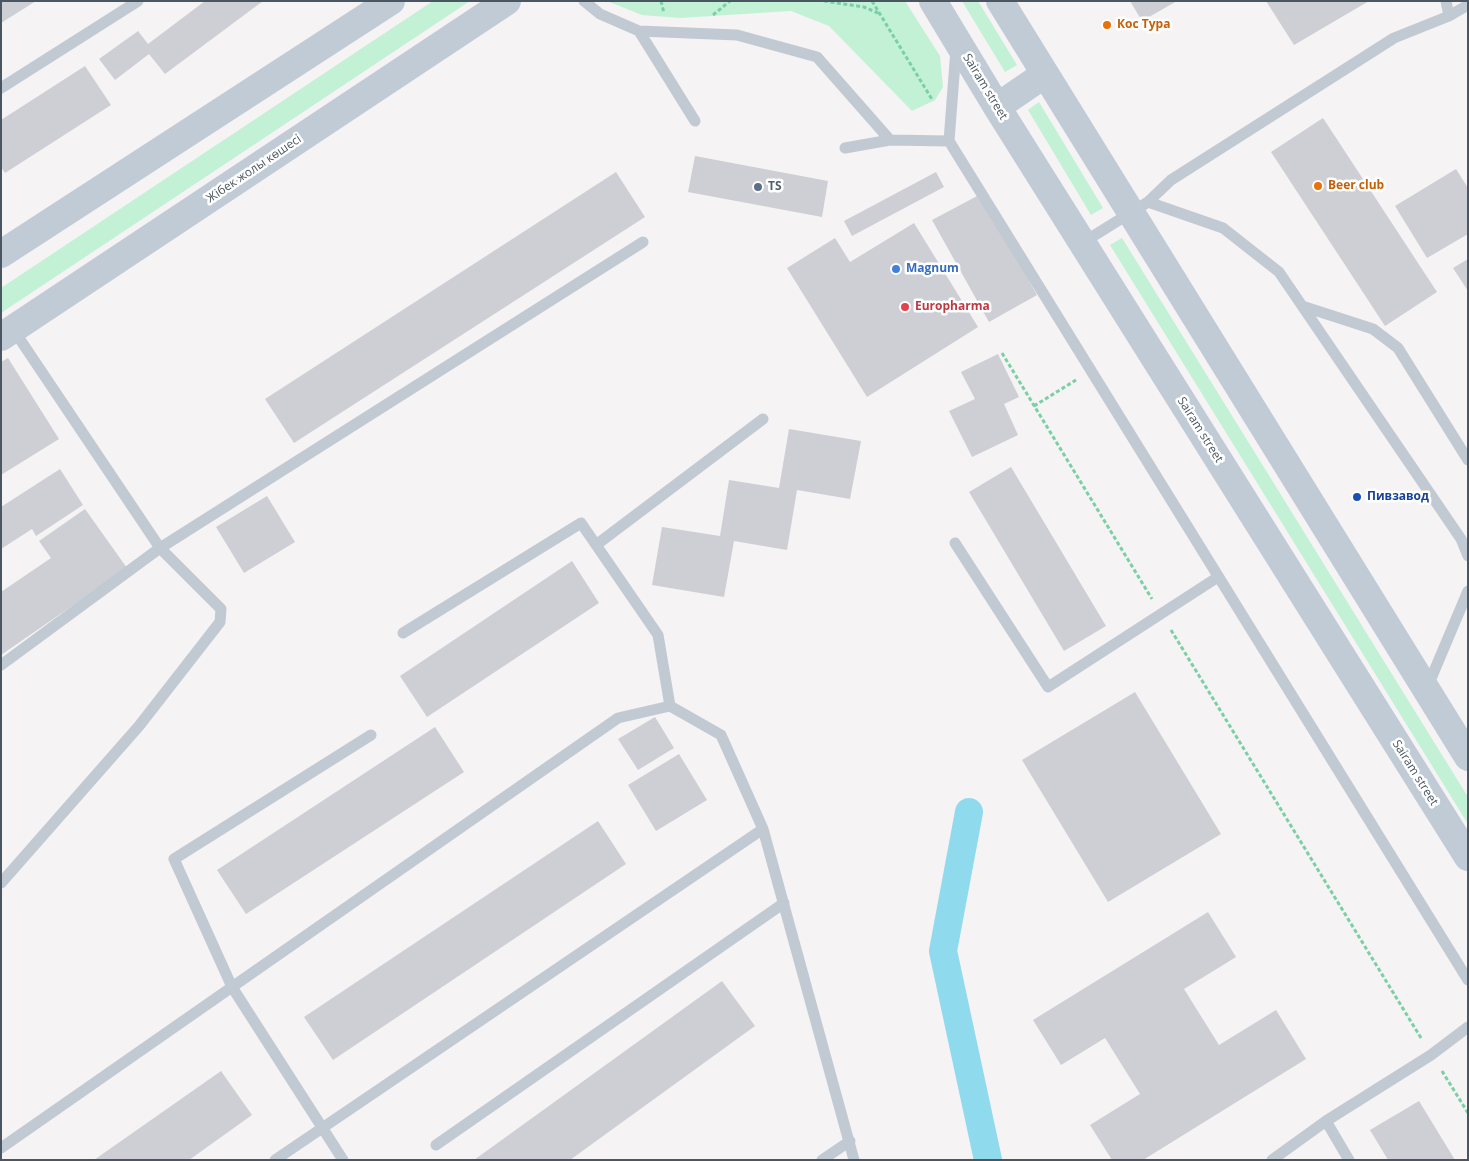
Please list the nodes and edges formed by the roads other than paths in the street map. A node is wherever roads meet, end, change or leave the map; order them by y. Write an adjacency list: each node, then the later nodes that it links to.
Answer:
1 (138, 1): 13 (lane)
2 (391, 1): 22 (main road)
3 (507, 1): 24 (main road, Жібек жолы көшесі)
4 (584, 1): 10 (lane)
5 (933, 1): 11 (main road, Sairam street)
6 (1000, 1): 12 (main road)
7 (1446, 1): 9 (lane)
8 (1468, 5): 9 (lane)
9 (1449, 16): 19 (lane)
10 (639, 31): 15 (lane); 16 (lane)
11 (956, 40): 14 (main road, Sairam street); 17 (lane)
12 (1045, 74): 14 (main road); 19 (main road)
13 (1, 88)
14 (997, 107): 21 (main road, Sairam street)
15 (695, 121)
16 (890, 140): 17 (lane); 18 (lane)
17 (949, 141): 31 (lane)
18 (845, 148)
19 (1139, 207): 21 (lane); 23 (lane); 35 (main road)
20 (643, 242): 29 (lane)
21 (1082, 242): 40 (main road, Sairam street)
22 (1, 254)
23 (1302, 306): 26 (lane); 30 (lane)
24 (7, 333): 29 (lane)
25 (763, 419): 28 (lane)
26 (1468, 460)
27 (955, 542): 31 (lane)
28 (596, 545): 33 (lane); 36 (lane)
29 (160, 548): 34 (lane); 41 (lane)
30 (1468, 556)
31 (1218, 577): 43 (lane)
32 (1468, 591): 35 (lane)
33 (403, 633)
34 (1, 665)
35 (1426, 690): 38 (main road)
36 (670, 706): 39 (lane); 44 (lane)
37 (371, 735): 44 (lane)
38 (1468, 757)
39 (763, 829): 42 (lane); 47 (lane)
40 (1468, 858)
41 (1, 882)
42 (784, 903): 48 (lane); 49 (lane)
43 (1468, 980)
44 (232, 987): 47 (lane); 50 (lane)
45 (1468, 1027): 46 (lane)
46 (1326, 1121): 55 (lane); 56 (lane)
47 (322, 1128): 51 (lane); 52 (lane)
48 (850, 1141): 53 (lane); 54 (lane)
49 (436, 1145)
50 (1, 1148)
51 (275, 1160)
52 (343, 1160)
53 (822, 1160)
54 (854, 1160)
55 (1272, 1160)
56 (1350, 1160)

